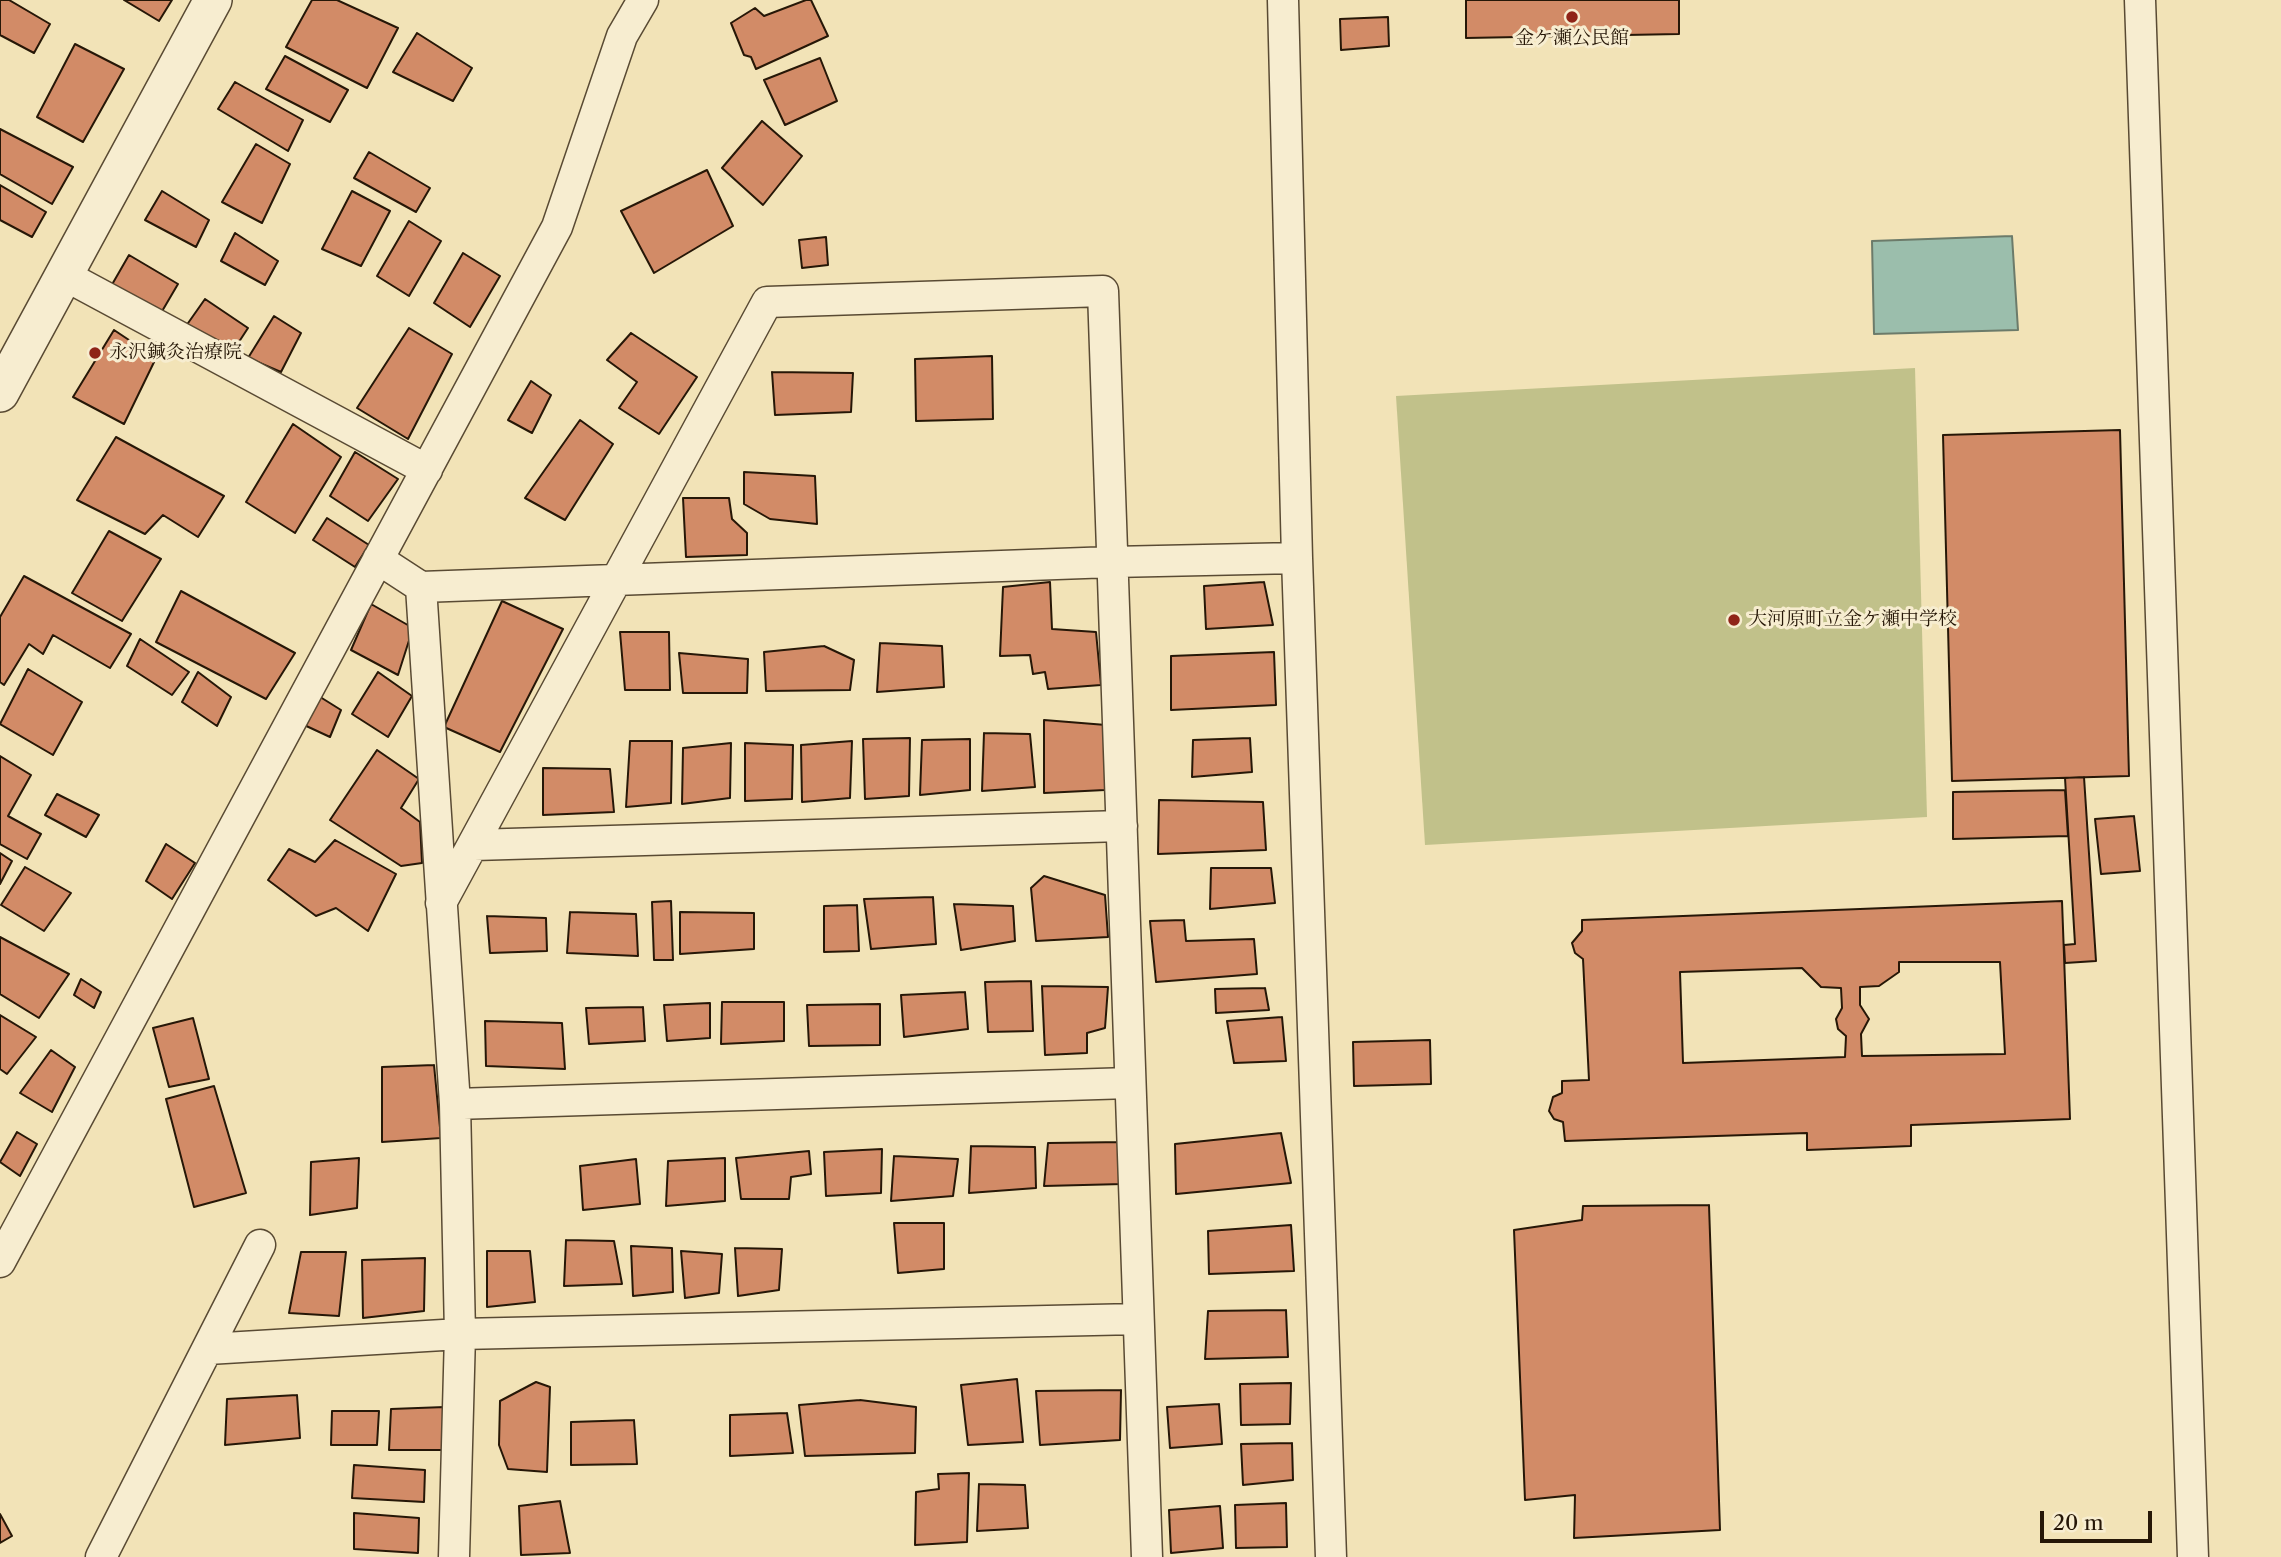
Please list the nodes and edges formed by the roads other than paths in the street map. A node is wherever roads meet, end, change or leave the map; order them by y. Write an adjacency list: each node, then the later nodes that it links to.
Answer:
1 (213, 0): 5 (street)
2 (643, 0): 7 (street)
3 (1283, 0): 8 (street)
4 (2140, 0): 27 (street)
5 (64, 275): 6 (street); 7 (street)
6 (0, 393)
7 (427, 470): 9 (street)
8 (1297, 558): 10 (street); 26 (street)
9 (378, 559): 12 (street); 19 (street)
10 (1112, 562): 11 (street); 11 (street); 13 (street)
11 (616, 579): 12 (street); 14 (street)
12 (421, 587): 15 (street)
13 (1122, 825): 14 (street); 16 (street)
14 (474, 845): 15 (street)
15 (441, 903): 17 (street)
16 (1130, 1083): 17 (street); 20 (street)
17 (455, 1104): 21 (street)
18 (260, 1245): 22 (street)
19 (0, 1262)
20 (1138, 1319): 21 (street); 25 (street)
21 (460, 1334): 22 (street); 24 (street)
22 (208, 1349): 23 (street)
23 (101, 1557)
24 (454, 1557)
25 (1147, 1557)
26 (1331, 1557)
27 (2193, 1557)

